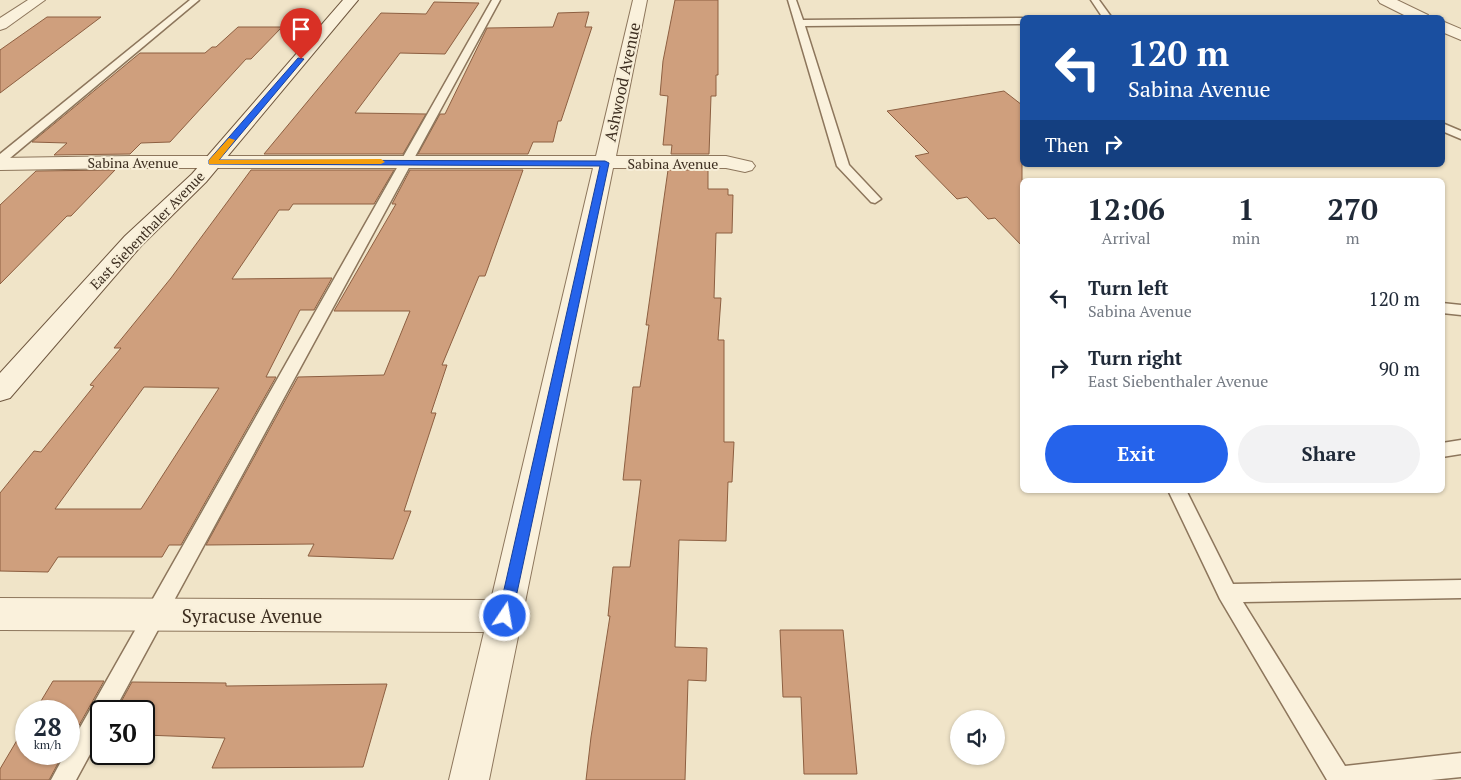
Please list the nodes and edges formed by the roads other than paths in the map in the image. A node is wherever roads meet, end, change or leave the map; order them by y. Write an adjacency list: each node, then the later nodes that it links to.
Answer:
1 (38, 0): 13 (street)
2 (195, 0): 18 (lane)
3 (351, 0): 19 (street, East Siebenthaler Avenue)
4 (496, 0): 20 (lane)
5 (640, 0): 21 (street, Ashwood Avenue)
6 (792, 0): 12 (lane)
7 (1095, 0): 9 (lane)
8 (1385, 0): 10 (street)
9 (1106, 15)
10 (1417, 15)
11 (1020, 21): 12 (lane)
12 (800, 22): 23 (lane)
13 (0, 24)
14 (1445, 27): 15 (street)
15 (1461, 35)
16 (1445, 128): 17 (lane)
17 (1461, 136)
18 (0, 162): 19 (street, Sabina Avenue)
19 (212, 162): 20 (street, Sabina Avenue); 26 (street, East Siebenthaler Avenue)
20 (408, 162): 21 (street, Sabina Avenue); 33 (lane)
21 (605, 163): 22 (street, Sabina Avenue); 34 (street, Ashwood Avenue)
22 (745, 166)
23 (875, 199)
24 (1445, 308): 25 (lane)
25 (1461, 310)
26 (0, 391)
27 (1461, 447): 28 (lane)
28 (1445, 450)
29 (1178, 493): 31 (lane)
30 (1461, 589): 31 (lane)
31 (1227, 593): 36 (lane)
32 (0, 614): 33 (street, Syracuse Avenue)
33 (154, 614): 34 (street, Syracuse Avenue); 37 (lane)
34 (505, 616): 38 (street, Ashwood Avenue)
35 (1461, 765): 36 (lane)
36 (1339, 779)
37 (63, 780)
38 (469, 780)

